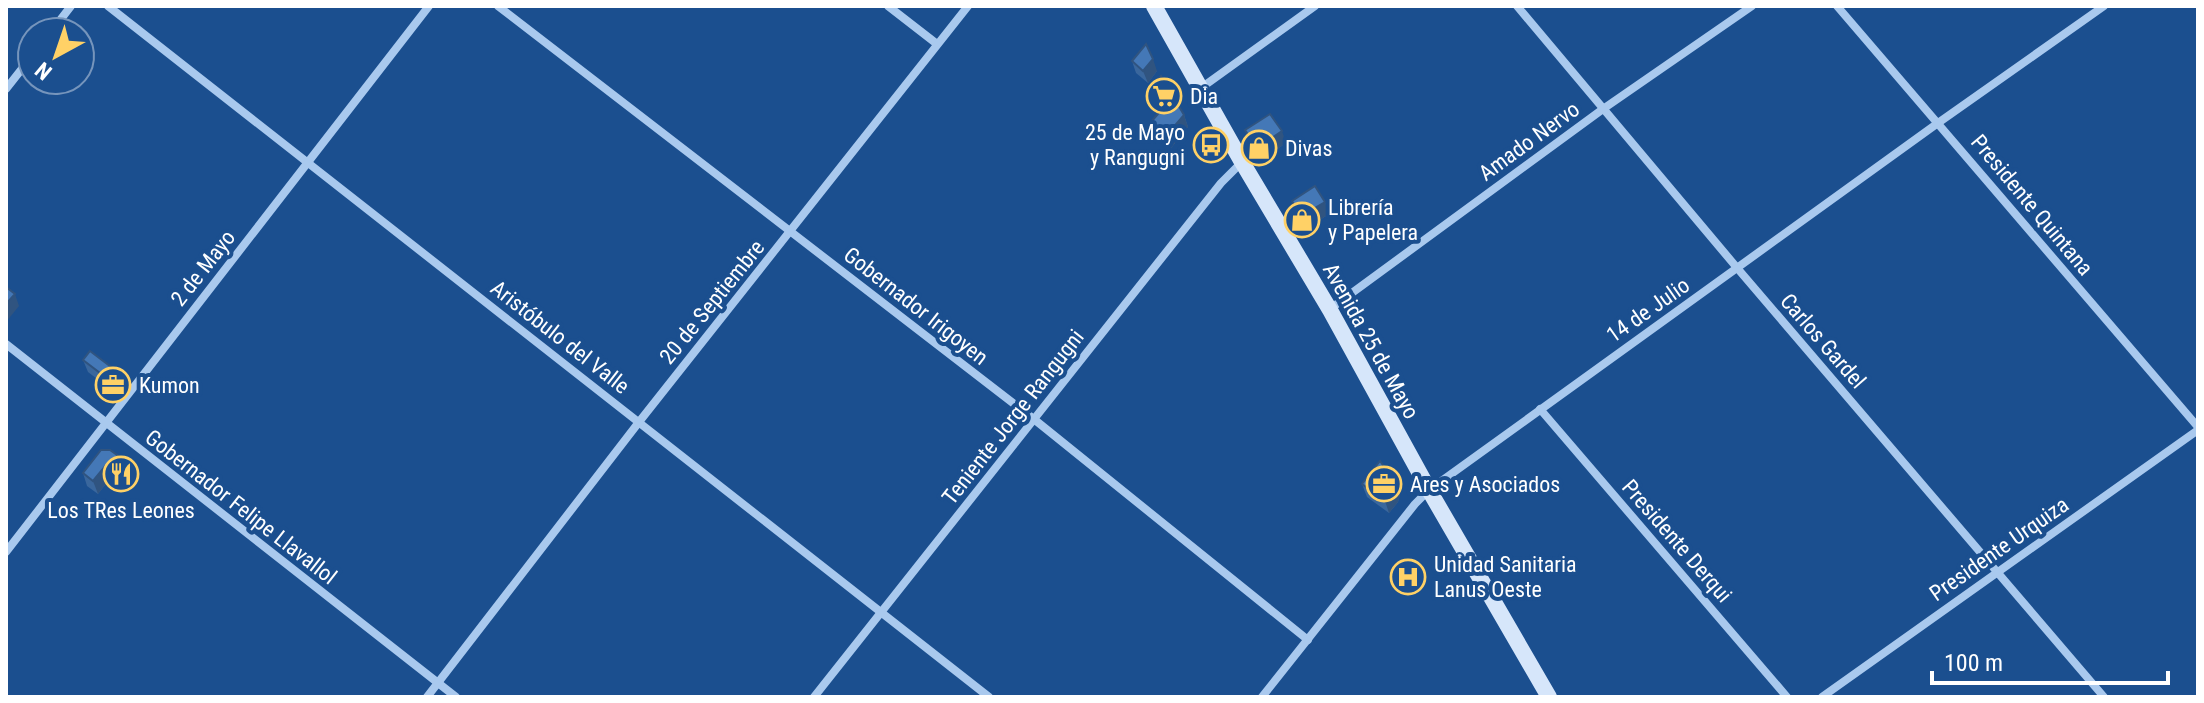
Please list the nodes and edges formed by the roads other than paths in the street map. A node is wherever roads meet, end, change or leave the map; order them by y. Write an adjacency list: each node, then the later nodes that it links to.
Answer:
1 (108, 6): 16 (street, Aristóbulo del Valle)
2 (429, 6): 16 (street, 2 de Mayo)
3 (498, 6): 18 (street, Gobernador Irigoyen)
4 (888, 6): 12 (street)
5 (968, 6): 12 (street, 20 de Septiembre)
6 (1154, 6): 13 (main road, Avenida 25 de Mayo)
7 (1315, 6): 13 (street)
8 (1517, 6): 14 (street, Carlos Gardel)
9 (1752, 6): 14 (street, Amado Nervo)
10 (1837, 6): 15 (street, Presidente Quintana)
11 (2104, 6): 15 (street, 14 de Julio)
12 (937, 44): 18 (street, 20 de Septiembre)
13 (1201, 88): 17 (main road, Avenida 25 de Mayo)
14 (1603, 109): 19 (street, Carlos Gardel); 20 (street, Amado Nervo)
15 (1938, 123): 19 (street, 14 de Julio); 26 (street, Presidente Quintana)
16 (308, 162): 24 (street, Aristóbulo del Valle); 25 (street, 2 de Mayo)
17 (1242, 162): 20 (main road, Avenida 25 de Mayo); 23 (street, Teniente Jorge Rangugni)
18 (791, 232): 23 (street, Gobernador Irigoyen); 24 (street, 20 de Septiembre)
19 (1738, 269): 22 (street, 14 de Julio); 29 (street, Carlos Gardel)
20 (1330, 310): 27 (main road, Avenida 25 de Mayo)
21 (6, 344): 25 (street, Gobernador Felipe Llavallol)
22 (1540, 409): 27 (street, 14 de Julio); 39 (street, Presidente Derqui)
23 (1035, 420): 30 (street, Teniente Jorge Rangugni); 31 (street, Gobernador Irigoyen)
24 (639, 422): 30 (street, Aristóbulo del Valle); 32 (street, 20 de Septiembre)
25 (105, 424): 28 (street, 2 de Mayo); 32 (street, Gobernador Felipe Llavallol)
26 (2198, 428): 29 (street, Presidente Urquiza)
27 (1429, 490): 31 (street, 14 de Julio); 38 (main road, Avenida 25 de Mayo)
28 (6, 552)
29 (1997, 572): 40 (street, Presidente Urquiza); 41 (street, Carlos Gardel)
30 (881, 613): 35 (street, Teniente Jorge Rangugni); 36 (street, Aristóbulo del Valle)
31 (1308, 640): 37 (street, 14 de Julio)
32 (438, 683): 33 (street, 20 de Septiembre); 34 (street, Gobernador Felipe Llavallol)
33 (427, 697)
34 (456, 697)
35 (814, 697)
36 (989, 697)
37 (1262, 697)
38 (1549, 697)
39 (1787, 697)
40 (1822, 697)
41 (2104, 697)

